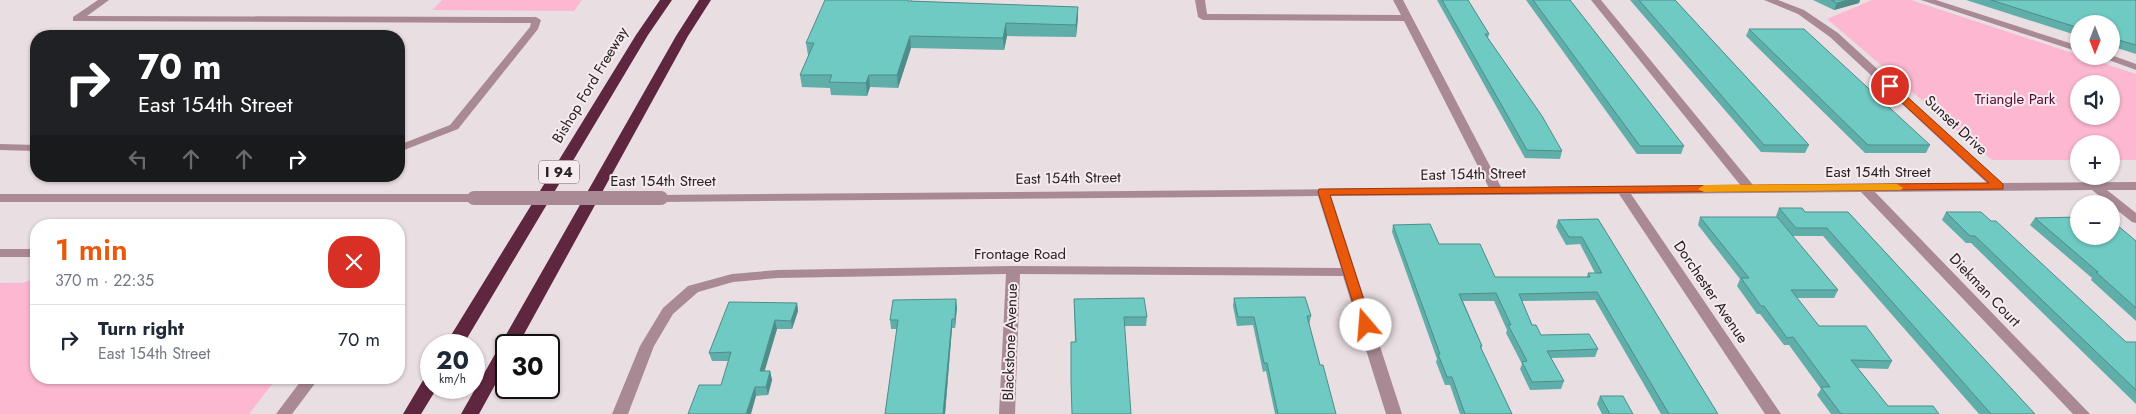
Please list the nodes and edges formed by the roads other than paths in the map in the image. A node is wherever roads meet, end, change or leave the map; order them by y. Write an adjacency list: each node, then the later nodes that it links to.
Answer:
1 (104, 0): 13 (street)
2 (666, 0): 30 (highway, Bishop Ford Freeway / I 94)
3 (705, 0): 31 (highway, I 94)
4 (1200, 0): 9 (street)
5 (1398, 0): 9 (street)
6 (1596, 0): 19 (street)
7 (1769, 0): 18 (street, Sunset Drive)
8 (1926, 0): 10 (street)
9 (1407, 18): 22 (street)
10 (2070, 46)
11 (2120, 62): 12 (street)
12 (2136, 67)
13 (405, 147)
14 (0, 148): 15 (street)
15 (30, 148)
16 (2095, 186): 17 (street, East 154th Street); 18 (street, East 154th Street); 25 (street)
17 (2136, 186)
18 (1999, 187): 20 (street, East 154th Street)
19 (1750, 188): 20 (street, East 154th Street); 21 (street, East 154th Street)
20 (1864, 188): 42 (street, Diekman Court)
21 (1622, 189): 22 (street, East 154th Street); 41 (street, Dorchester Avenue)
22 (1496, 190): 23 (street, East 154th Street)
23 (1323, 192): 24 (street, East 154th Street, bridge); 29 (street)
24 (0, 198)
25 (2136, 219)
26 (0, 253): 27 (street)
27 (30, 253)
28 (1013, 270): 29 (street, Frontage Road); 38 (street, Frontage Road); 39 (street, Blackstone Avenue)
29 (1349, 272): 40 (street)
30 (461, 334)
31 (515, 334)
32 (495, 369): 37 (highway)
33 (306, 384): 35 (street)
34 (421, 399): 36 (highway)
35 (284, 414)
36 (412, 414)
37 (470, 414)
38 (620, 414)
39 (1007, 414)
40 (1394, 414)
41 (1773, 414)
42 (2082, 414)

